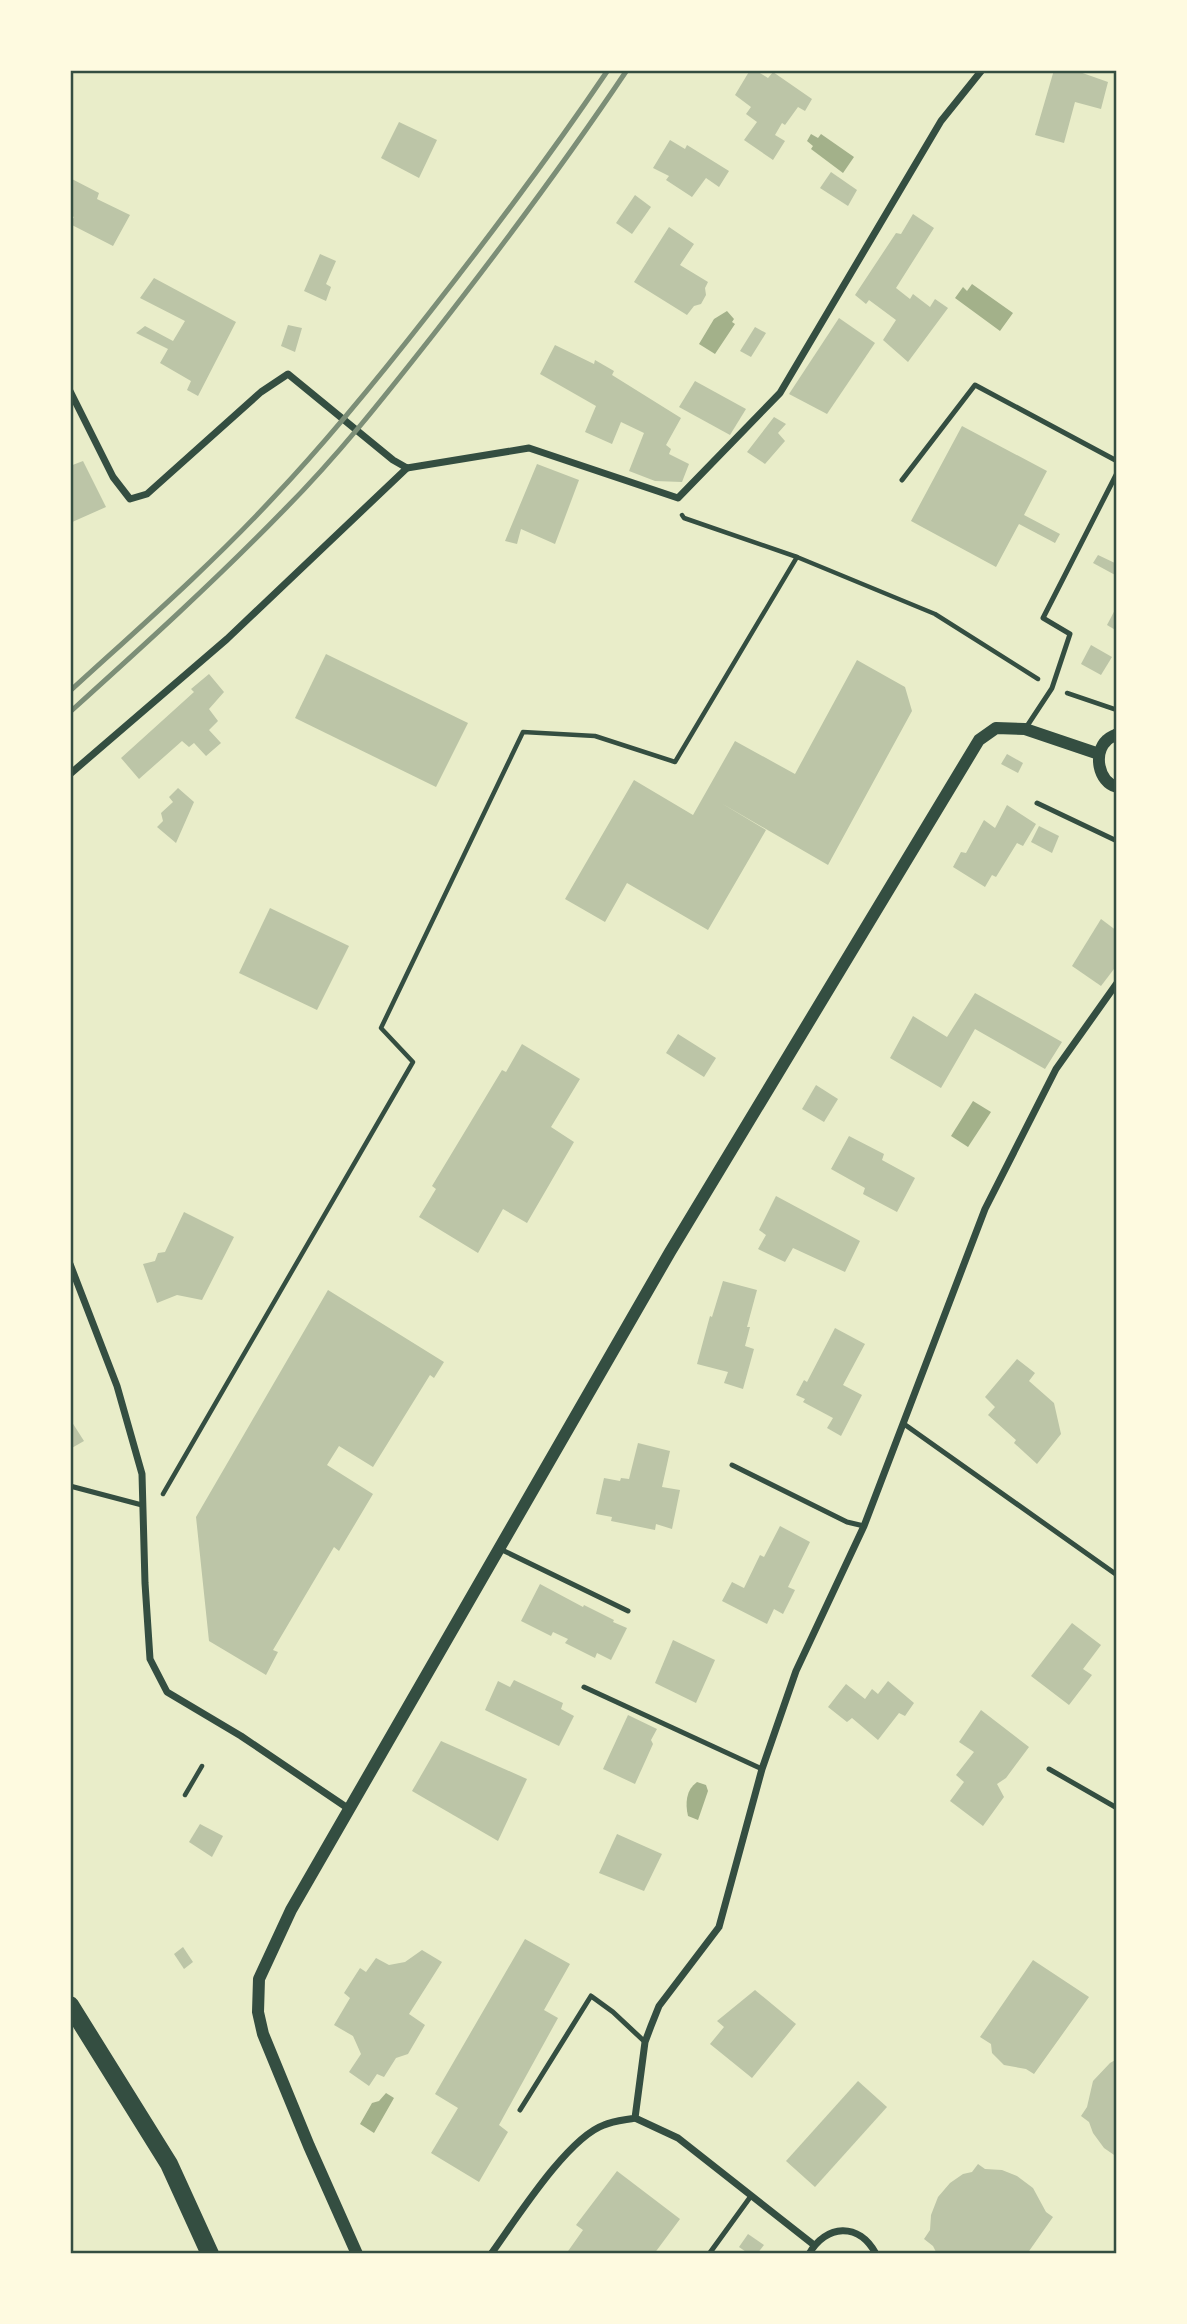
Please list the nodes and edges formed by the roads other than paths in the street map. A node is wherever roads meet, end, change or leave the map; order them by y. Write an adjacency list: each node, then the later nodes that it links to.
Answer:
1 (982, 70): 4 (street)
2 (70, 391): 4 (street)
3 (1117, 460): 6 (lane)
4 (407, 468): 10 (street)
5 (1117, 473): 7 (lane)
6 (902, 480)
7 (1025, 729): 9 (street); 21 (street)
8 (1117, 734): 9 (street)
9 (1099, 754): 11 (street)
10 (70, 774)
11 (1117, 787)
12 (1037, 803): 13 (lane)
13 (1117, 841)
14 (1117, 983): 16 (street)
15 (70, 1264): 19 (street)
16 (904, 1424): 20 (street); 22 (lane)
17 (732, 1465): 20 (lane)
18 (70, 1486): 19 (lane)
19 (142, 1505): 28 (street)
20 (864, 1526): 25 (street)
21 (500, 1549): 23 (lane); 28 (street)
22 (1117, 1575)
23 (628, 1611)
24 (584, 1687): 25 (lane)
25 (762, 1769): 30 (street)
26 (1049, 1769): 27 (lane)
27 (1117, 1808)
28 (349, 1809): 36 (street)
29 (70, 2005): 35 (main road)
30 (645, 2042): 31 (lane); 32 (street)
31 (520, 2110)
32 (635, 2118): 33 (street); 37 (street)
33 (751, 2196): 34 (street); 38 (lane)
34 (814, 2245): 39 (street); 40 (street)
35 (210, 2254)
36 (357, 2254)
37 (491, 2254)
38 (709, 2254)
39 (809, 2254)
40 (876, 2254)

